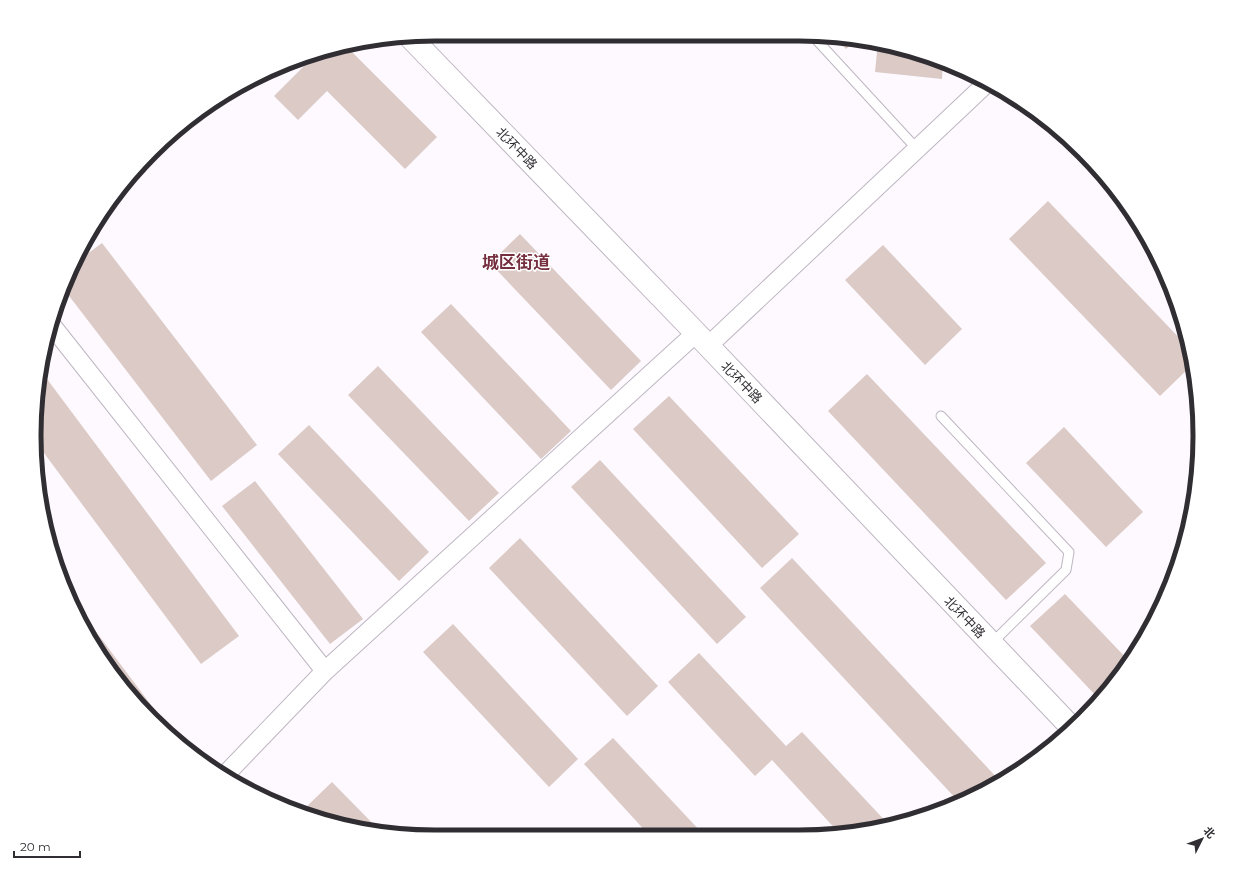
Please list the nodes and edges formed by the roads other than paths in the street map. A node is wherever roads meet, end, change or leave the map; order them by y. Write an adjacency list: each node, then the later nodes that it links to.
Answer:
1 (415, 42): 6 (street, 北环中路)
2 (818, 42): 4 (lane)
3 (983, 87): 4 (street)
4 (917, 149): 6 (street)
5 (55, 331): 9 (street)
6 (702, 340): 8 (street, 北环中路); 9 (street)
7 (941, 416): 8 (lane)
8 (991, 644): 10 (street, 北环中路)
9 (325, 671): 11 (street)
10 (1067, 724)
11 (228, 771)

